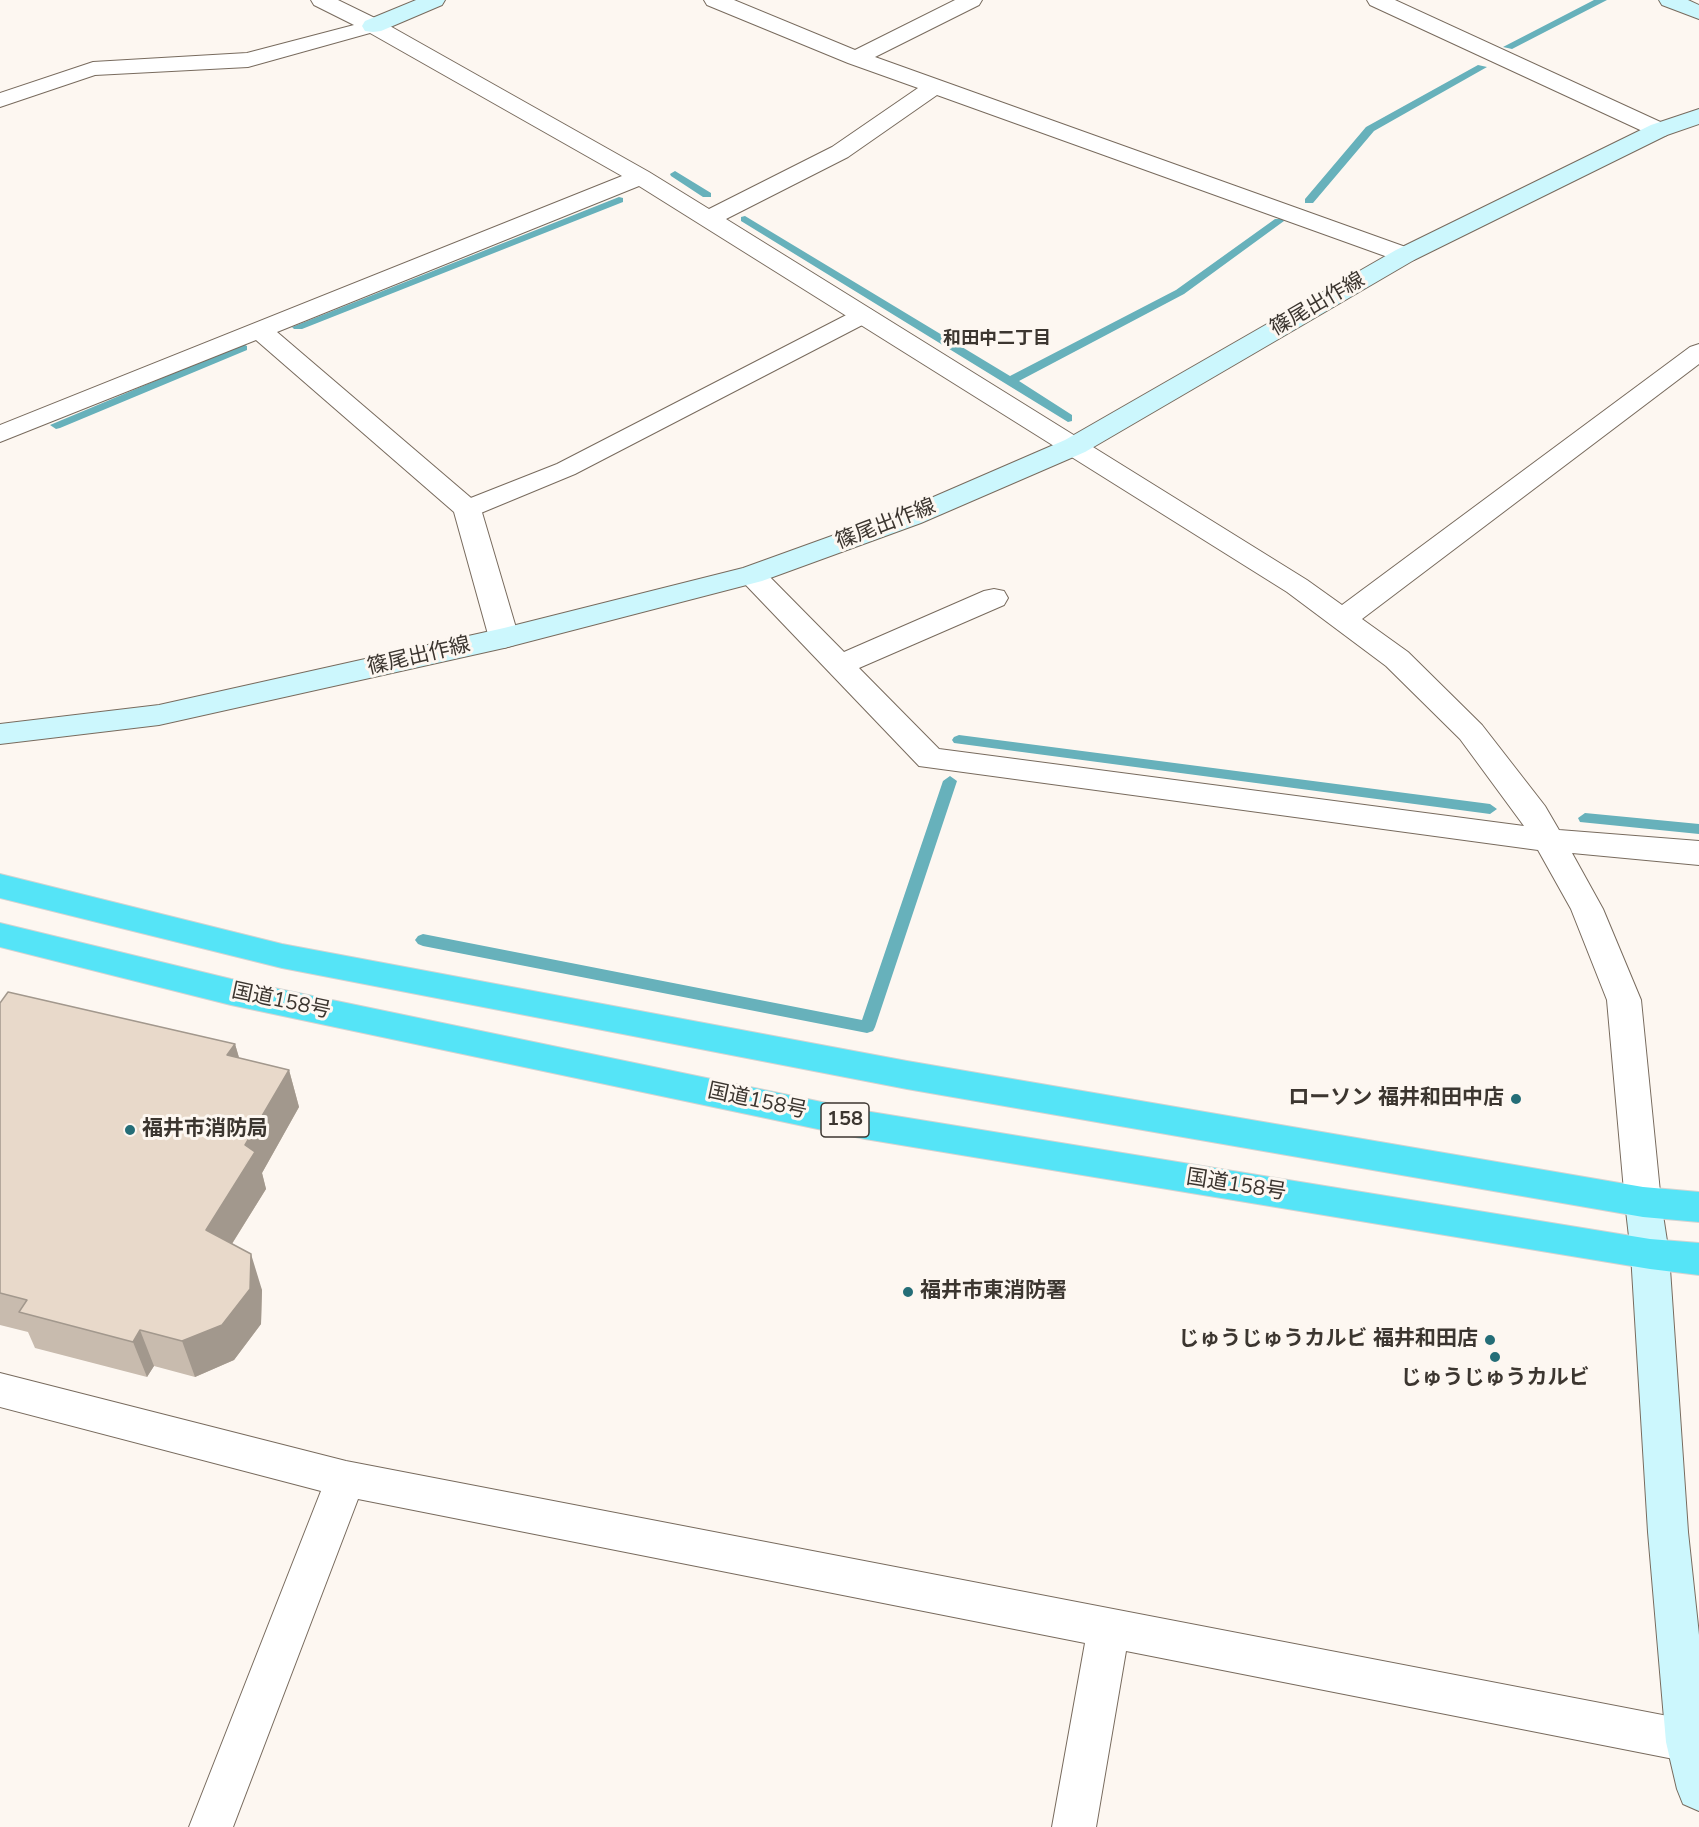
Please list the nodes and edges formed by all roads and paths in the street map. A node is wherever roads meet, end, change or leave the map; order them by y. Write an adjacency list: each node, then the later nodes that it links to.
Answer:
1 (322, 0): 8 (street)
2 (434, 0): 8 (main road)
3 (715, 0): 9 (street)
4 (971, 0): 9 (street)
5 (1378, 0): 13 (street)
6 (1670, 0): 7 (main road)
7 (1699, 13)
8 (373, 26): 11 (street); 14 (street)
9 (856, 58): 10 (street)
10 (935, 86): 15 (street); 16 (street)
11 (0, 100)
12 (1699, 116): 13 (main road, 篠尾出作線)
13 (1659, 130): 16 (main road, 篠尾出作線)
14 (641, 177): 15 (street); 18 (street)
15 (708, 219): 17 (street)
16 (1405, 255): 21 (main road, 篠尾出作線)
17 (864, 315): 21 (street); 22 (lane)
18 (259, 330): 20 (street); 22 (street)
19 (1699, 352): 25 (street)
20 (0, 434)
21 (1076, 446): 23 (main road, 篠尾出作線); 25 (street)
22 (466, 508): 26 (street)
23 (752, 575): 26 (main road, 篠尾出作線); 27 (street)
24 (994, 598): 27 (street)
25 (1342, 620): 29 (street)
26 (504, 638): 28 (main road, 篠尾出作線)
27 (839, 665): 29 (street)
28 (0, 734)
29 (1548, 840): 30 (street); 33 (street)
30 (1699, 853)
31 (0, 886): 33 (highway)
32 (0, 935): 35 (highway, 国道158号 / 158)
33 (1643, 1203): 34 (highway); 35 (main road)
34 (1699, 1207)
35 (1650, 1254): 36 (highway, 国道158号 / 158); 40 (main road)
36 (1699, 1258)
37 (0, 1390): 38 (street)
38 (346, 1479): 39 (street); 42 (street)
39 (1109, 1629): 40 (street); 43 (street)
40 (1693, 1742): 41 (main road)
41 (1699, 1790)
42 (211, 1827)
43 (1074, 1827)

